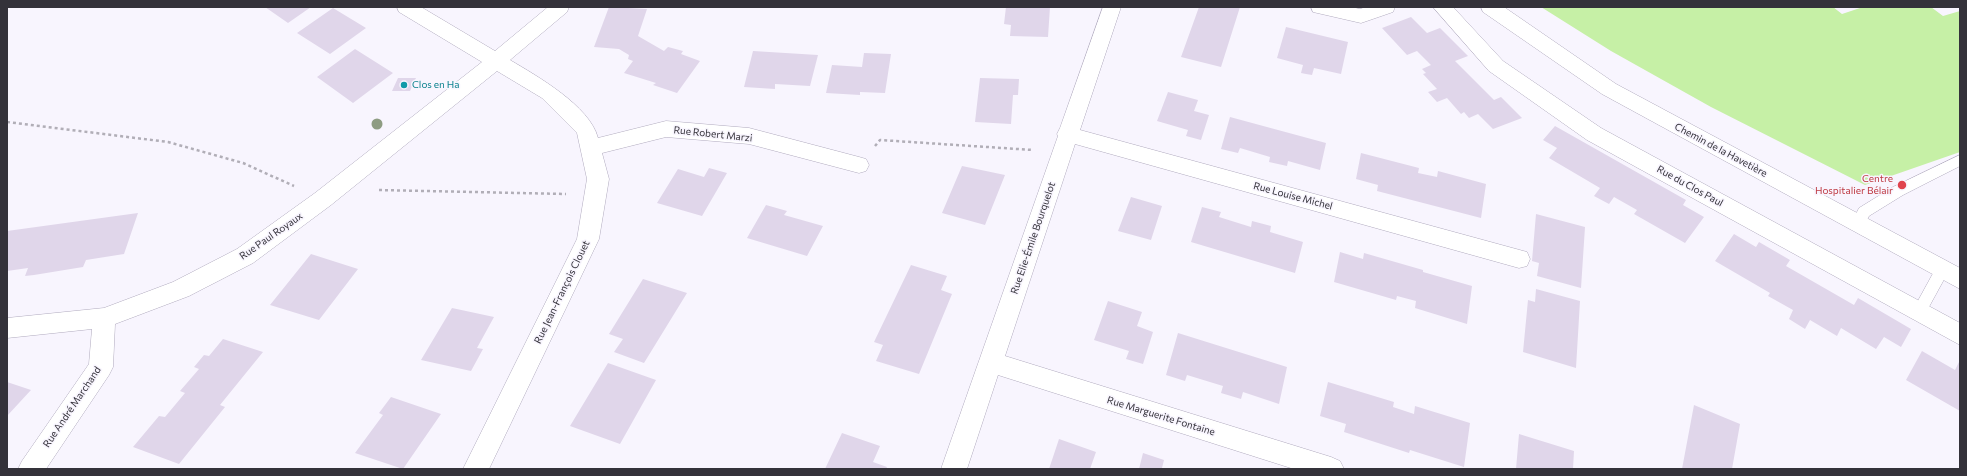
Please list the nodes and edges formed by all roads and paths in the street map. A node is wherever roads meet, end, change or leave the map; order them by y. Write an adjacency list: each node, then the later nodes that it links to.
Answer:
1 (406, 7): 8 (street, Rue Jean-François Clouet)
2 (560, 7): 8 (street, Rue Paul Royaux)
3 (1112, 7): 10 (street, Rue Elie-Émile Bourquelot)
4 (1320, 7): 5 (street)
5 (1386, 7)
6 (1442, 7): 21 (street, Rue du Clos Paul)
7 (1490, 7): 17 (street, Chemin de la Havetière)
8 (496, 62): 11 (street, Rue Jean-François Clouet); 16 (street, Rue Paul Royaux)
9 (7, 122): 16 (path)
10 (1065, 143): 13 (path); 18 (street, Rue Louise Michel); 25 (street, Rue Elie-Émile Bourquelot)
11 (590, 148): 13 (street, Rue Robert Marzi); 15 (street, Rue Jean-François Clouet)
12 (1960, 160): 17 (lane)
13 (859, 165)
14 (374, 191): 15 (path)
15 (595, 195): 27 (street, Rue Jean-François Clouet)
16 (323, 199): 22 (street, Rue Paul Royaux)
17 (1858, 224): 19 (street, Chemin de la Havetière)
18 (1519, 259)
19 (1942, 270): 20 (street, Chemin de la Havetière); 21 (lane)
20 (1960, 279)
21 (1918, 312): 24 (street, Rue du Clos Paul)
22 (104, 318): 23 (street, Rue Paul Royaux); 26 (street, Rue André Marchand)
23 (7, 328)
24 (1960, 335)
25 (991, 362): 28 (street, Rue Elie-Émile Bourquelot); 29 (street, Rue Marguerite Fontaine)
26 (31, 469)
27 (476, 469)
28 (954, 469)
29 (1330, 469)

